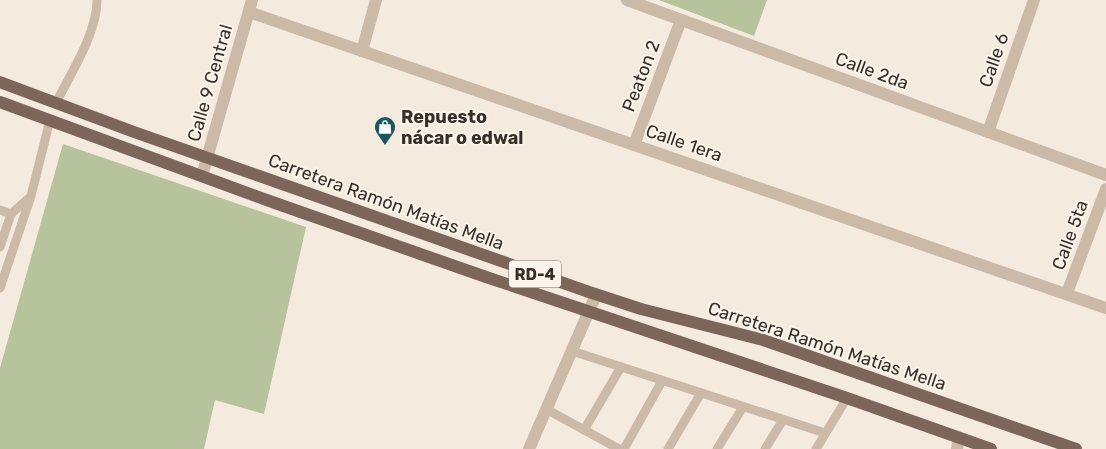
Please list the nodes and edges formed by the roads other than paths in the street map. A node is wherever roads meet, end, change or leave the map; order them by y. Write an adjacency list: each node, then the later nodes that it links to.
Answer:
1 (97, 0): 10 (lane)
2 (376, 0): 7 (street)
3 (627, 0): 6 (street, Calle 2da)
4 (1034, 0): 12 (street, Calle 6)
5 (251, 6): 7 (street, Calle 1era); 14 (street, Calle 9 Central)
6 (681, 20): 12 (street, Calle 2da); 13 (street, Peaton 2)
7 (362, 51): 13 (street, Calle 1era)
8 (0, 82): 10 (main road, Carretera Ramón Matías Mella / RD-4)
9 (0, 102): 11 (main road, Carretera Ramón Matías Mella / RD-4)
10 (56, 103): 14 (main road, Carretera Ramón Matías Mella / RD-4)
11 (50, 120): 16 (main road, Carretera Ramón Matías Mella / RD-4); 18 (lane)
12 (988, 132): 15 (street, Calle 2da)
13 (634, 144): 23 (street, Calle 1era)
14 (207, 157): 16 (street, Calle 9 Central); 24 (main road, Carretera Ramón Matías Mella / RD-4)
15 (1106, 175)
16 (202, 176): 26 (main road, Carretera Ramón Matías Mella / RD-4)
17 (1106, 189): 23 (street, Calle 5ta)
18 (31, 196): 20 (lane); 22 (lane)
19 (0, 210): 20 (lane)
20 (11, 214): 21 (lane)
21 (0, 247)
22 (0, 288)
23 (1067, 293): 25 (street, Calle 1era)
24 (596, 295): 26 (street); 46 (main road, Carretera Ramón Matías Mella / RD-4)
25 (1106, 308)
26 (589, 311): 27 (street); 31 (main road, Carretera Ramón Matías Mella / RD-4)
27 (572, 351): 28 (lane); 33 (street)
28 (621, 368): 29 (lane); 35 (lane)
29 (662, 381): 30 (lane); 40 (lane)
30 (701, 393): 32 (lane); 41 (lane)
31 (847, 398): 36 (lane); 37 (main road, Carretera Ramón Matías Mella / RD-4)
32 (743, 407): 34 (lane); 42 (lane)
33 (546, 409): 35 (lane); 38 (street)
34 (783, 420): 36 (lane); 43 (lane)
35 (584, 430): 39 (lane)
36 (825, 433): 44 (lane)
37 (958, 443): 45 (main road, Carretera Ramón Matías Mella / RD-4)
38 (529, 449)
39 (619, 449)
40 (624, 449)
41 (668, 449)
42 (717, 449)
43 (765, 449)
44 (816, 449)
45 (991, 449)
46 (1076, 449)

